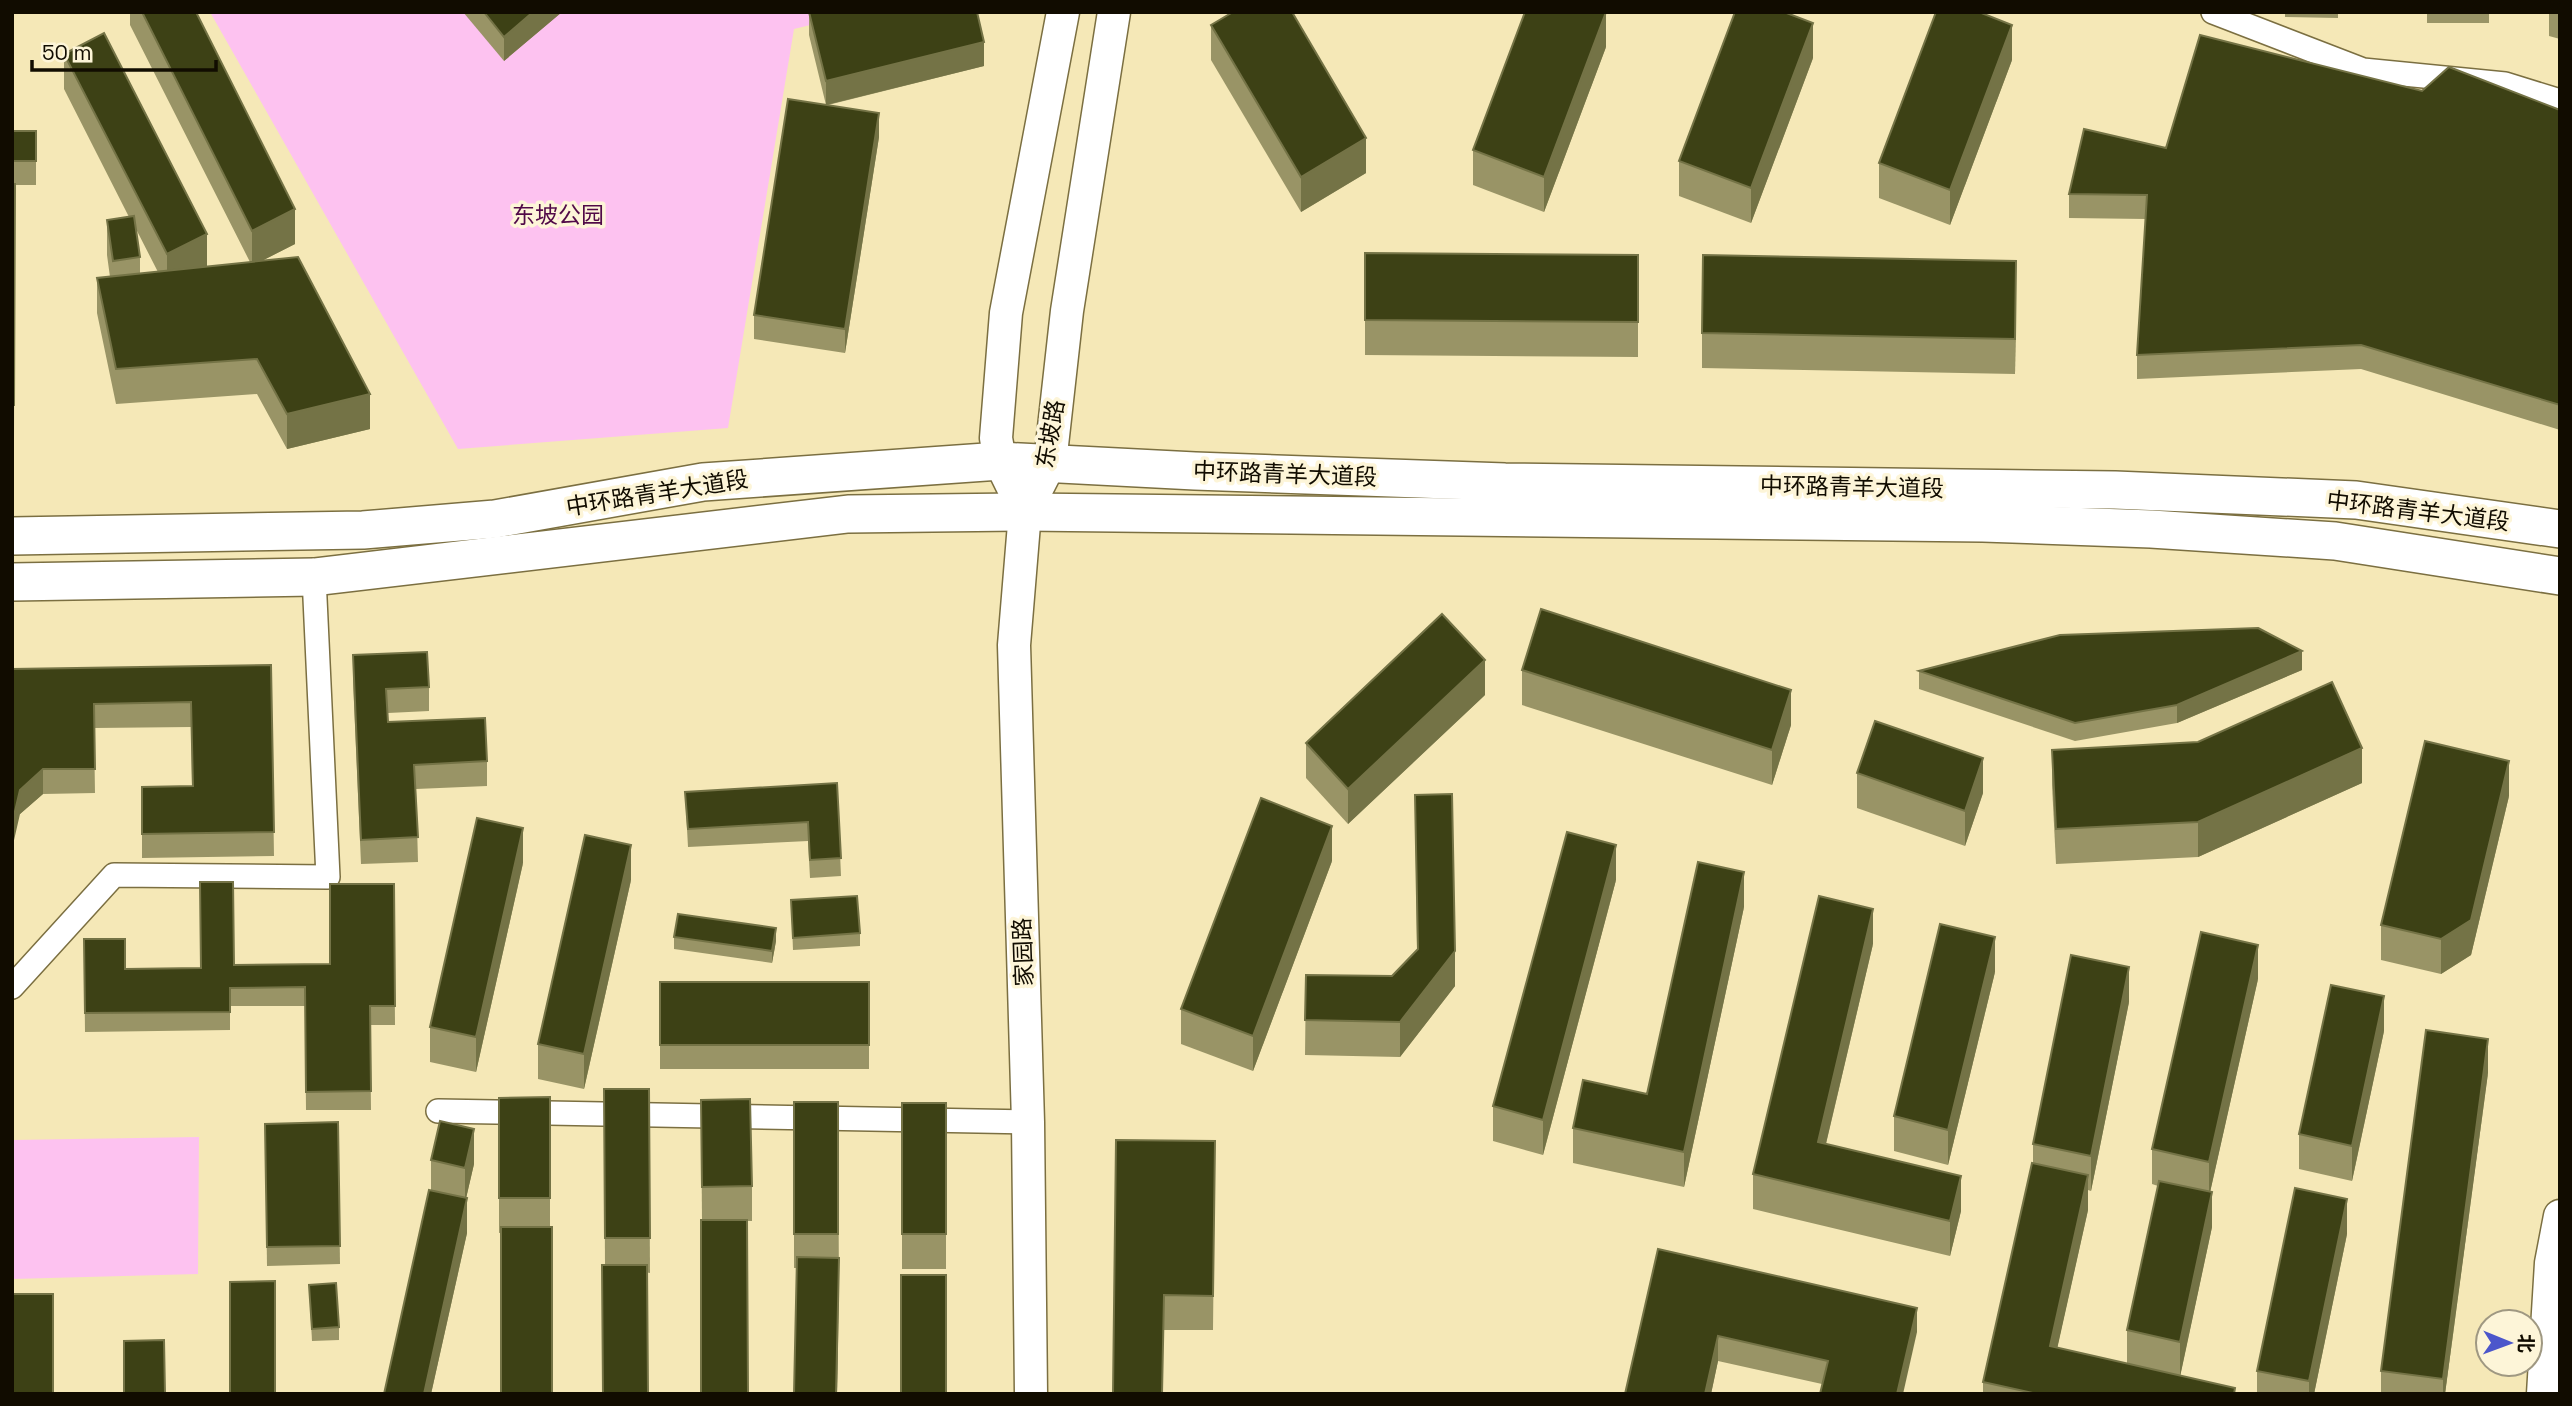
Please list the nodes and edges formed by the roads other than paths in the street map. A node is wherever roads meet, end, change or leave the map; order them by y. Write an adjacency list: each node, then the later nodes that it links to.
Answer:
1 (1063, 12): 5 (main road, 东坡路)
2 (1114, 12): 6 (main road, 东坡路)
3 (2213, 12): 4 (street)
4 (2560, 101)
5 (1000, 461): 6 (main road, 中环路青羊大道段); 7 (main road, 东坡路); 9 (main road, 中环路青羊大道段)
6 (1050, 463): 7 (main road, 东坡路); 8 (main road, 中环路青羊大道段)
7 (1026, 512): 10 (main road, 中环路青羊大道段); 11 (main road, 中环路青羊大道段); 15 (main road, 家园路)
8 (2560, 529)
9 (12, 536)
10 (2560, 576)
11 (314, 577): 12 (main road, 中环路青羊大道段); 13 (street)
12 (12, 582)
13 (12, 987)
14 (438, 1111): 15 (street)
15 (1028, 1122): 17 (main road, 家园路)
16 (2560, 1216): 18 (main road)
17 (1031, 1394)
18 (2543, 1394)

